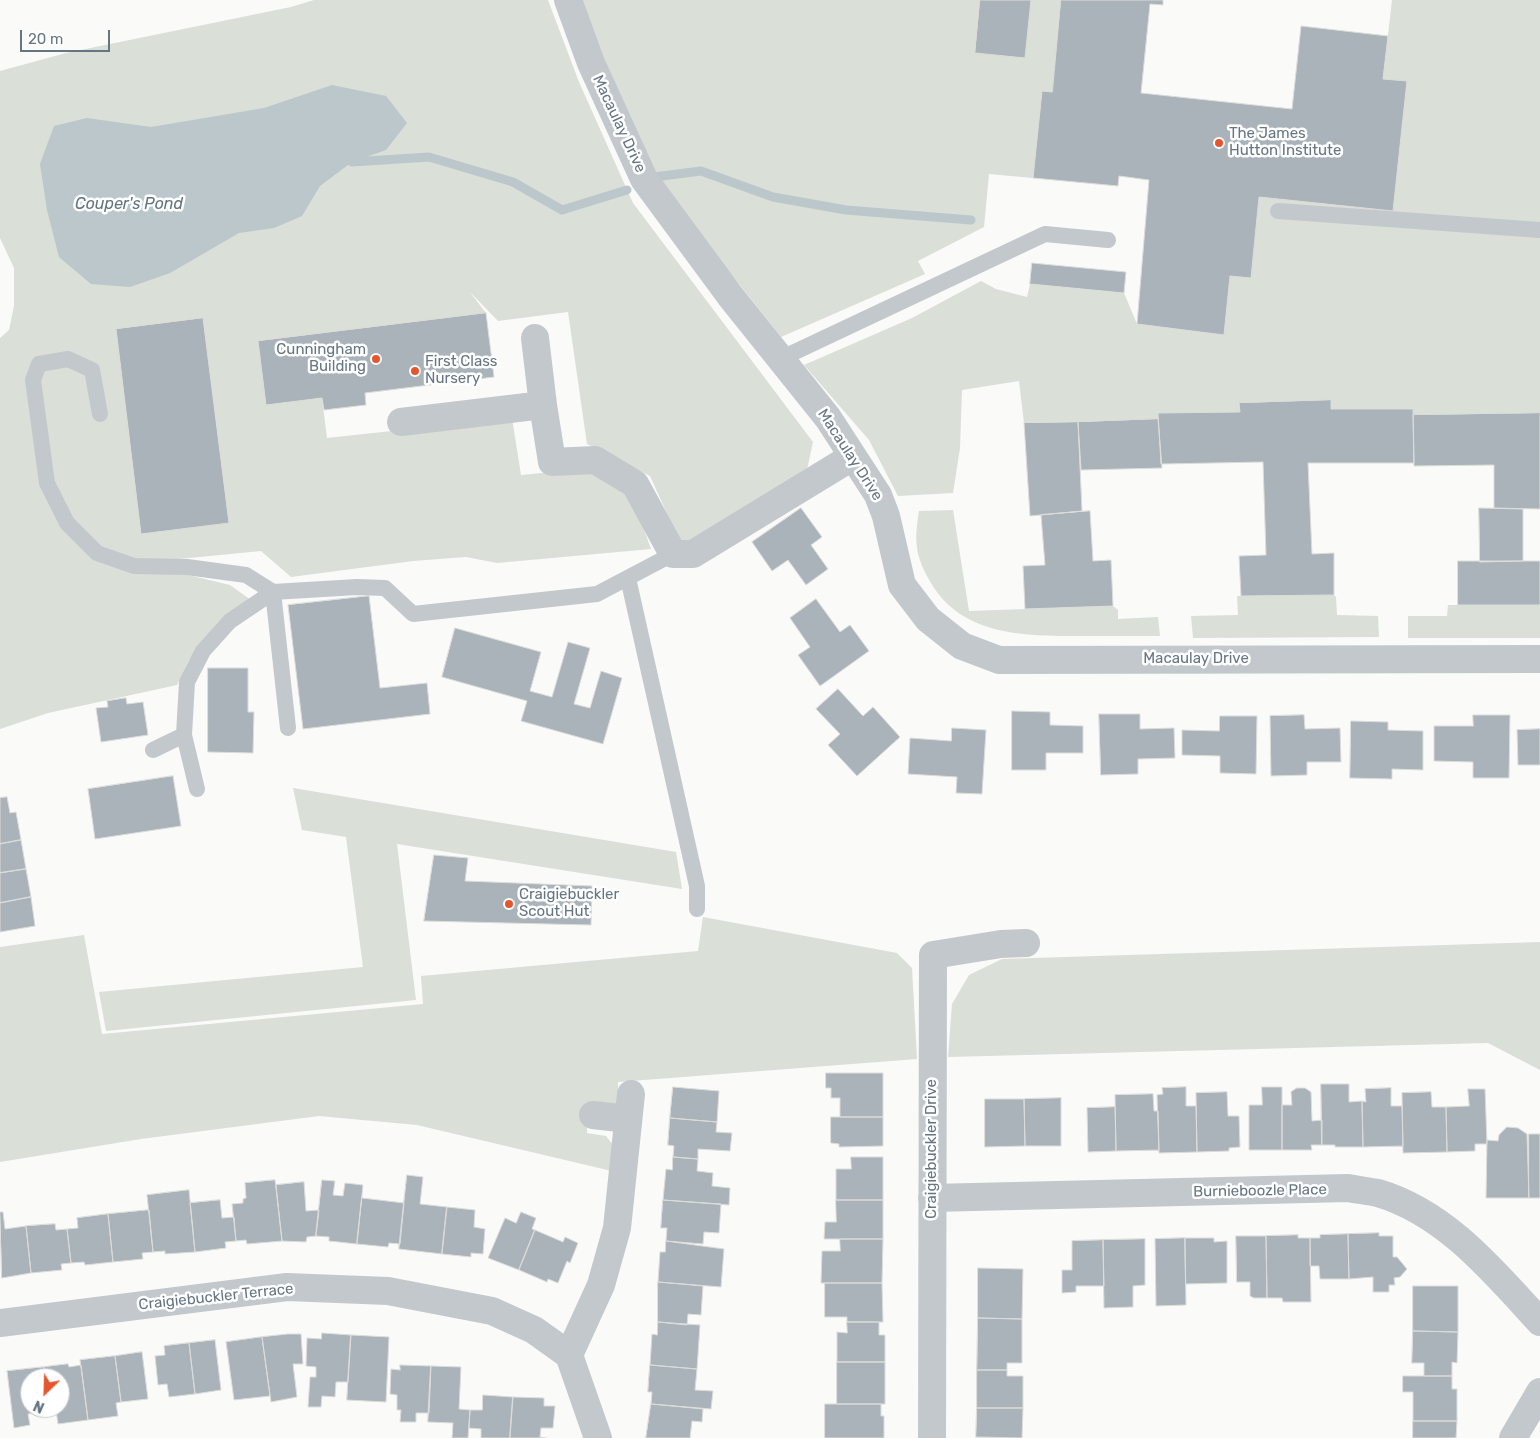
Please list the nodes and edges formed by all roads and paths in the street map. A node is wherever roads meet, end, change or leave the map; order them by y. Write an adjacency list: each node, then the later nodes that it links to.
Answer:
1 (568, 0): 6 (street, Macaulay Drive)
2 (1278, 211): 3 (lane)
3 (1540, 230)
4 (1108, 240): 6 (lane)
5 (535, 338): 7 (street)
6 (782, 358): 10 (street, Macaulay Drive)
7 (543, 405): 9 (street); 11 (street)
8 (100, 414): 13 (lane)
9 (401, 422)
10 (852, 457): 11 (street); 14 (street, Macaulay Drive)
11 (673, 554): 12 (lane)
12 (628, 578): 13 (lane); 19 (lane)
13 (273, 592): 15 (lane); 16 (lane)
14 (1540, 659)
15 (288, 728)
16 (184, 735): 17 (lane); 18 (lane)
17 (154, 750)
18 (197, 789)
19 (697, 909)
20 (1026, 943): 22 (street, Craigiebuckler Drive)
21 (593, 1115): 25 (street)
22 (932, 1198): 23 (street, Burnieboozle Place); 28 (street, Craigiebuckler Drive)
23 (1540, 1322)
24 (0, 1323): 25 (street, Craigiebuckler Terrace)
25 (569, 1354): 27 (street)
26 (1540, 1392): 29 (street)
27 (598, 1438)
28 (932, 1438)
29 (1513, 1438)

